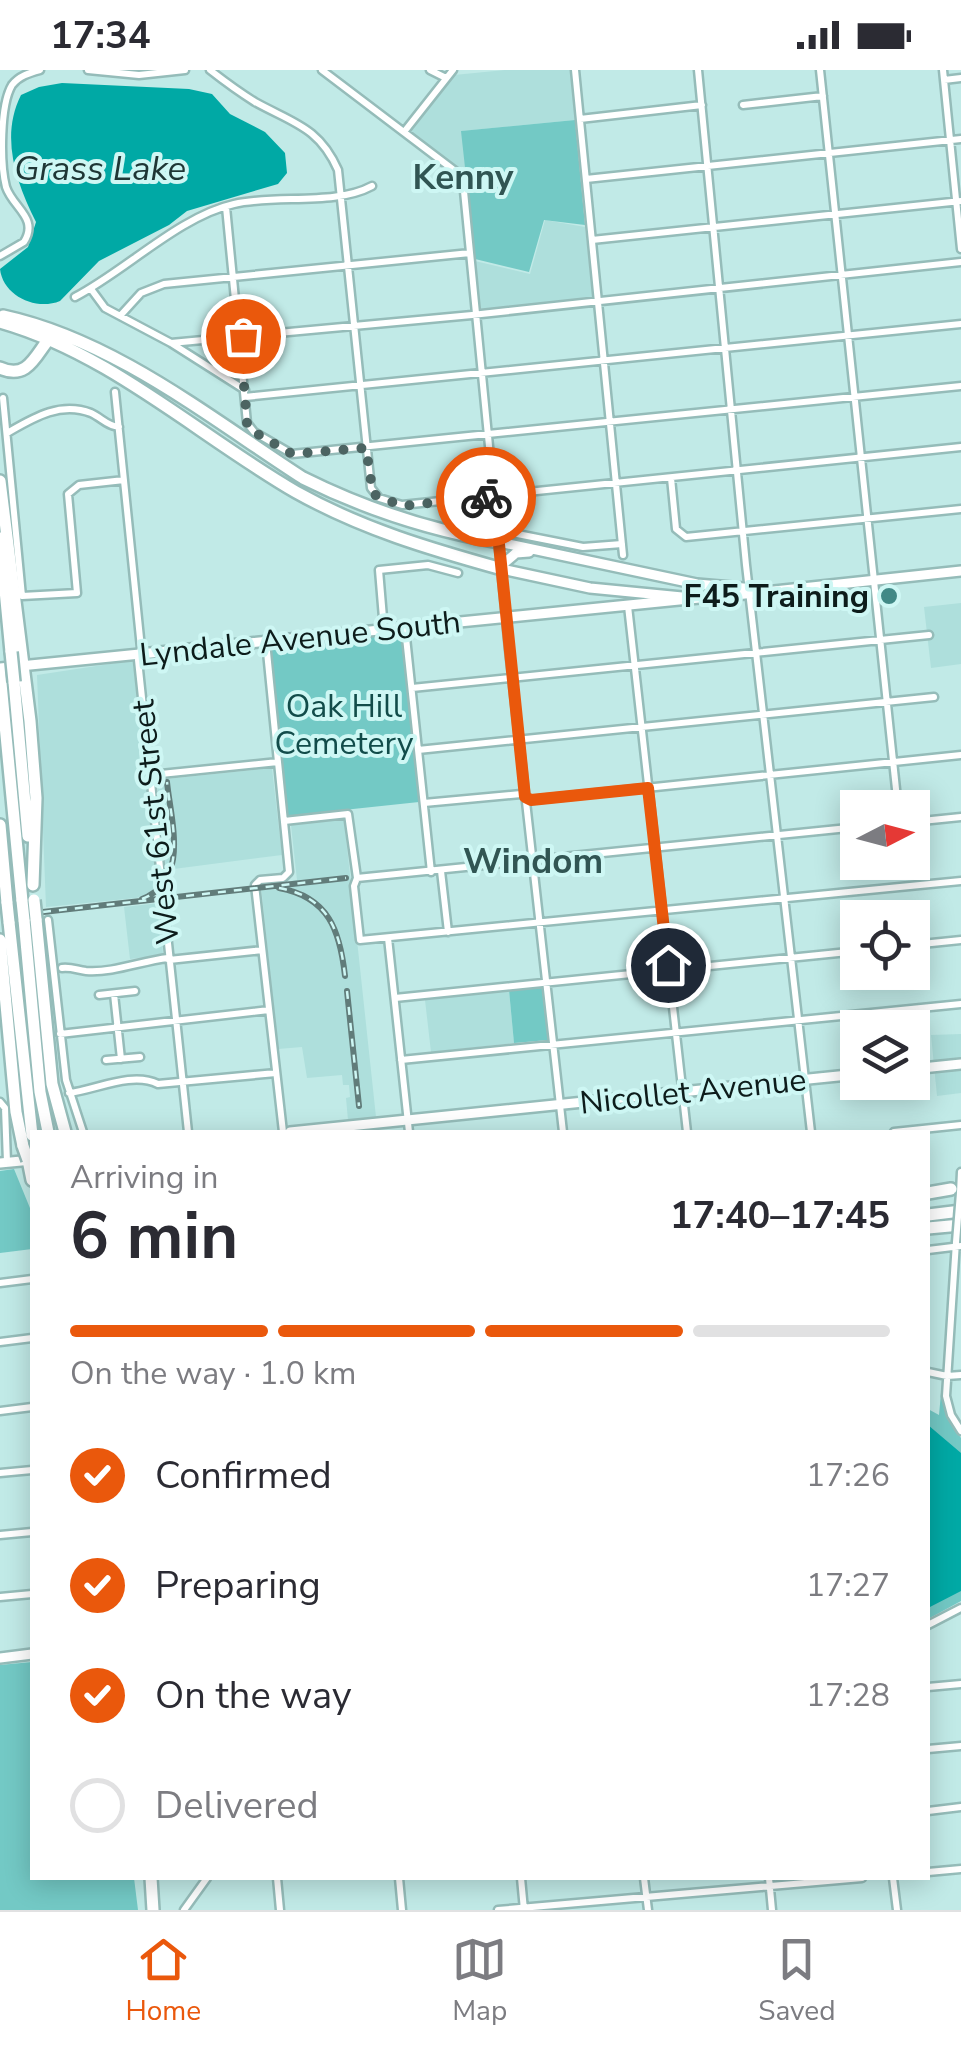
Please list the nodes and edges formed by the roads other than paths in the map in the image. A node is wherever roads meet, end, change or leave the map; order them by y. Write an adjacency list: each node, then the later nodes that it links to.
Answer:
1 (40, 70): 17 (street)
2 (88, 70): 3 (street)
3 (185, 70)
4 (210, 70): 27 (street)
5 (322, 70): 20 (street)
6 (430, 70): 12 (street)
7 (453, 70): 12 (street)
8 (575, 70): 19 (street)
9 (698, 70): 16 (street)
10 (820, 70): 15 (street)
11 (942, 70): 14 (street)
12 (446, 78): 20 (street)
13 (961, 78): 14 (street)
14 (944, 80): 21 (street)
15 (823, 96): 18 (street); 23 (street)
16 (702, 105): 19 (street); 24 (street)
17 (1, 106): 35 (street)
18 (743, 106)
19 (580, 119): 25 (street)
20 (404, 132): 34 (street)
21 (950, 140): 22 (street); 23 (street); 28 (street)
22 (961, 140)
23 (828, 154): 24 (street); 30 (street)
24 (708, 166): 25 (street); 31 (street)
25 (586, 179): 32 (street)
26 (372, 186): 27 (street)
27 (342, 194): 29 (street); 37 (street)
28 (958, 202): 30 (street); 33 (street)
29 (226, 207): 39 (street); 40 (street)
30 (835, 215): 31 (street); 38 (street)
31 (713, 227): 32 (street); 41 (street)
32 (592, 240): 43 (street)
33 (961, 249)
34 (470, 253): 37 (street); 44 (street)
35 (0, 256)
36 (961, 262): 38 (street)
37 (349, 265): 39 (street); 48 (street)
38 (841, 276): 41 (street); 50 (street)
39 (234, 277): 45 (street); 51 (street)
40 (91, 288): 42 (street); 45 (street)
41 (719, 289): 43 (street); 54 (street)
42 (75, 297)
43 (598, 302): 44 (street); 55 (street)
44 (476, 314): 48 (street); 57 (street)
45 (120, 316): 52 (street)
46 (0, 318): 49 (highway); 53 (highway)
47 (961, 324): 50 (street)
48 (355, 326): 51 (street); 58 (street)
49 (60, 333): 53 (highway); 82 (highway)
50 (847, 335): 54 (street); 63 (street)
51 (240, 336): 52 (street); 61 (street)
52 (171, 343): 61 (street)
53 (43, 345): 56 (highway); 85 (highway)
54 (725, 349): 55 (street); 64 (street)
55 (604, 362): 57 (street); 65 (street)
56 (0, 368)
57 (482, 374): 58 (street); 68 (street)
58 (360, 385): 61 (street); 70 (street)
59 (961, 386): 63 (street)
60 (115, 392): 66 (street, West 61st Street)
61 (245, 394): 70 (street)
62 (4, 398): 67 (street)
63 (854, 398): 64 (street); 71 (street)
64 (732, 410): 65 (street); 72 (street)
65 (610, 423): 68 (street); 76 (street)
66 (119, 428): 67 (street); 74 (street, West 61st Street)
67 (7, 433): 74 (street)
68 (488, 436): 70 (street); 77 (street)
69 (961, 447): 71 (street)
70 (366, 448): 77 (street)
71 (860, 458): 72 (street); 79 (street)
72 (738, 470): 73 (street); 80 (street)
73 (671, 478): 76 (street); 80 (street)
74 (124, 480): 102 (street, West 61st Street)
75 (0, 481): 103 (highway)
76 (616, 484): 77 (street); 83 (street)
77 (494, 496): 82 (street)
78 (961, 509): 79 (street)
79 (866, 519): 80 (street); 91 (street)
80 (744, 531): 92 (street)
81 (0, 538): 89 (highway)
82 (499, 540): 83 (street); 84 (main road); 85 (highway); 87 (street)
83 (622, 544): 86 (street)
84 (541, 552): 87 (main road); 92 (main road)
85 (451, 555): 87 (highway)
86 (623, 555)
87 (502, 567): 93 (main road); 95 (street)
88 (961, 570): 91 (main road)
89 (2, 572): 107 (highway, bridge)
90 (458, 573): 97 (street)
91 (872, 580): 92 (main road); 99 (street)
92 (750, 592): 93 (main road); 101 (street)
93 (719, 596): 94 (main road, Lyndale Avenue South)
94 (628, 606): 95 (main road, Lyndale Avenue South); 104 (street)
95 (506, 618): 96 (main road, Lyndale Avenue South); 106 (street)
96 (405, 628): 97 (main road, Lyndale Avenue South); 108 (street)
97 (384, 630): 100 (main road, Lyndale Avenue South)
98 (930, 635): 99 (street)
99 (878, 640): 101 (street); 110 (street)
100 (266, 642): 102 (main road, Lyndale Avenue South); 116 (street)
101 (757, 653): 104 (street); 111 (street)
102 (138, 654): 103 (main road, Lyndale Avenue South); 119 (street, West 61st Street)
103 (21, 666): 105 (main road, Lyndale Avenue South); 136 (highway)
104 (634, 666): 106 (street); 112 (street)
105 (0, 670): 107 (highway)
106 (512, 678): 108 (street); 113 (street)
107 (8, 683): 136 (highway); 138 (highway)
108 (412, 688): 114 (street)
109 (934, 696): 110 (street)
110 (885, 702): 111 (street); 117 (street)
111 (764, 714): 112 (street); 118 (street)
112 (642, 728): 113 (street); 120 (street)
113 (519, 741): 114 (street); 122 (street)
114 (418, 750): 123 (street)
115 (961, 755): 117 (street)
116 (278, 762): 119 (street); 125 (street)
117 (892, 762): 118 (street); 121 (street)
118 (771, 775): 120 (street); 129 (street)
119 (151, 776): 150 (street, West 61st Street)
120 (648, 788): 122 (street); 130 (street)
121 (896, 790)
122 (525, 797): 123 (street); 131 (street)
123 (424, 803): 133 (street)
124 (961, 817): 126 (street)
125 (284, 820): 134 (street); 147 (street)
126 (930, 820)
127 (0, 824): 182 (highway, bridge)
128 (840, 829): 129 (street)
129 (778, 836): 130 (street); 137 (street)
130 (656, 849): 131 (street); 139 (street)
131 (533, 861): 132 (street); 141 (street)
132 (440, 871): 133 (street); 142 (street)
133 (431, 872): 134 (street)
134 (357, 878): 143 (street)
135 (961, 881): 137 (street)
136 (33, 885): 138 (highway)
137 (785, 898): 139 (street); 149 (street)
138 (28, 900): 140 (highway, bridge)
139 (662, 909): 141 (street); 152 (street)
140 (36, 920): 164 (street); 183 (highway); 184 (highway)
141 (540, 922): 142 (street); 153 (street)
142 (448, 932): 143 (street)
143 (388, 938): 157 (street)
144 (961, 940): 145 (street)
145 (930, 943)
146 (0, 945): 195 (highway, bridge)
147 (262, 950): 150 (street); 159 (street)
148 (840, 953): 149 (street)
149 (792, 958): 152 (street); 160 (street)
150 (168, 959): 151 (street); 161 (street, West 61st Street)
151 (62, 968)
152 (669, 972): 153 (street); 163 (street)
153 (546, 983): 157 (street); 165 (street)
154 (134, 991): 155 (street)
155 (114, 994): 156 (street); 162 (street)
156 (100, 995)
157 (394, 998): 169 (street)
158 (961, 1004): 160 (street)
159 (270, 1010): 161 (street); 172 (street)
160 (798, 1019): 163 (street); 174 (street)
161 (175, 1021): 162 (street); 175 (street, West 61st Street)
162 (118, 1028): 164 (street); 167 (street)
163 (676, 1031): 165 (street); 176 (street)
164 (60, 1034): 177 (street)
165 (553, 1044): 169 (street); 179 (street)
166 (140, 1057): 167 (street)
167 (122, 1059): 168 (street)
168 (106, 1060)
169 (401, 1060): 180 (street)
170 (961, 1064): 171 (main road)
171 (930, 1067)
172 (276, 1073): 175 (street); 187 (street)
173 (840, 1076): 174 (main road, Nicollet Avenue)
174 (805, 1080): 176 (main road, Nicollet Avenue); 192 (street)
175 (182, 1083): 177 (street); 186 (street, West 61st Street)
176 (683, 1092): 179 (main road, Nicollet Avenue); 191 (street)
177 (69, 1093): 185 (street)
178 (1, 1102): 194 (street)
179 (560, 1104): 180 (main road, Nicollet Avenue); 190 (street)
180 (408, 1120): 188 (main road, Nicollet Avenue); 189 (street)
181 (961, 1125): 193 (street)
182 (31, 1130)
183 (48, 1130)
184 (67, 1130)
185 (82, 1130)
186 (188, 1130)
187 (287, 1130)
188 (325, 1130)
189 (409, 1130)
190 (562, 1130)
191 (687, 1130)
192 (811, 1130)
193 (913, 1130)
194 (4, 1163): 196 (main road)
195 (30, 1166)
196 (30, 1169)
197 (961, 1172): 198 (street)
198 (958, 1189): 199 (highway); 204 (street, bridge)
199 (930, 1192)
200 (961, 1211): 201 (highway)
201 (930, 1215)
202 (961, 1224): 203 (highway)
203 (930, 1228)
204 (958, 1245): 205 (street); 208 (street)
205 (930, 1250)
206 (30, 1279): 207 (street)
207 (0, 1283)
208 (956, 1313): 213 (street)
209 (30, 1338): 210 (street)
210 (0, 1342)
211 (930, 1372): 213 (street)
212 (961, 1375): 213 (street)
213 (946, 1376): 216 (street)
214 (30, 1407): 215 (street)
215 (0, 1410)
216 (961, 1431)
217 (30, 1470): 218 (street)
218 (0, 1473)
219 (30, 1532): 220 (street)
220 (0, 1535)
221 (30, 1594): 222 (street)
222 (0, 1597)
223 (961, 1608): 224 (street)
224 (930, 1624)
225 (30, 1654): 226 (main road)
226 (0, 1658)
227 (961, 1684): 228 (street)
228 (930, 1687)
229 (961, 1746): 230 (street)
230 (930, 1749)
231 (961, 1807): 232 (street)
232 (930, 1810)
233 (961, 1868): 234 (street)
234 (930, 1872)
235 (148, 1880): 246 (highway)
236 (205, 1880): 247 (street)
237 (277, 1880): 248 (street)
238 (399, 1880): 249 (street)
239 (521, 1880): 245 (street)
240 (644, 1880): 244 (street)
241 (816, 1880): 243 (street)
242 (893, 1880): 253 (street)
243 (769, 1882): 244 (street); 252 (street)
244 (646, 1896): 245 (street); 251 (street)
245 (524, 1909): 250 (street)
246 (150, 1910)
247 (184, 1910)
248 (280, 1910)
249 (402, 1910)
250 (498, 1910)
251 (648, 1910)
252 (772, 1910)
253 (897, 1910)

